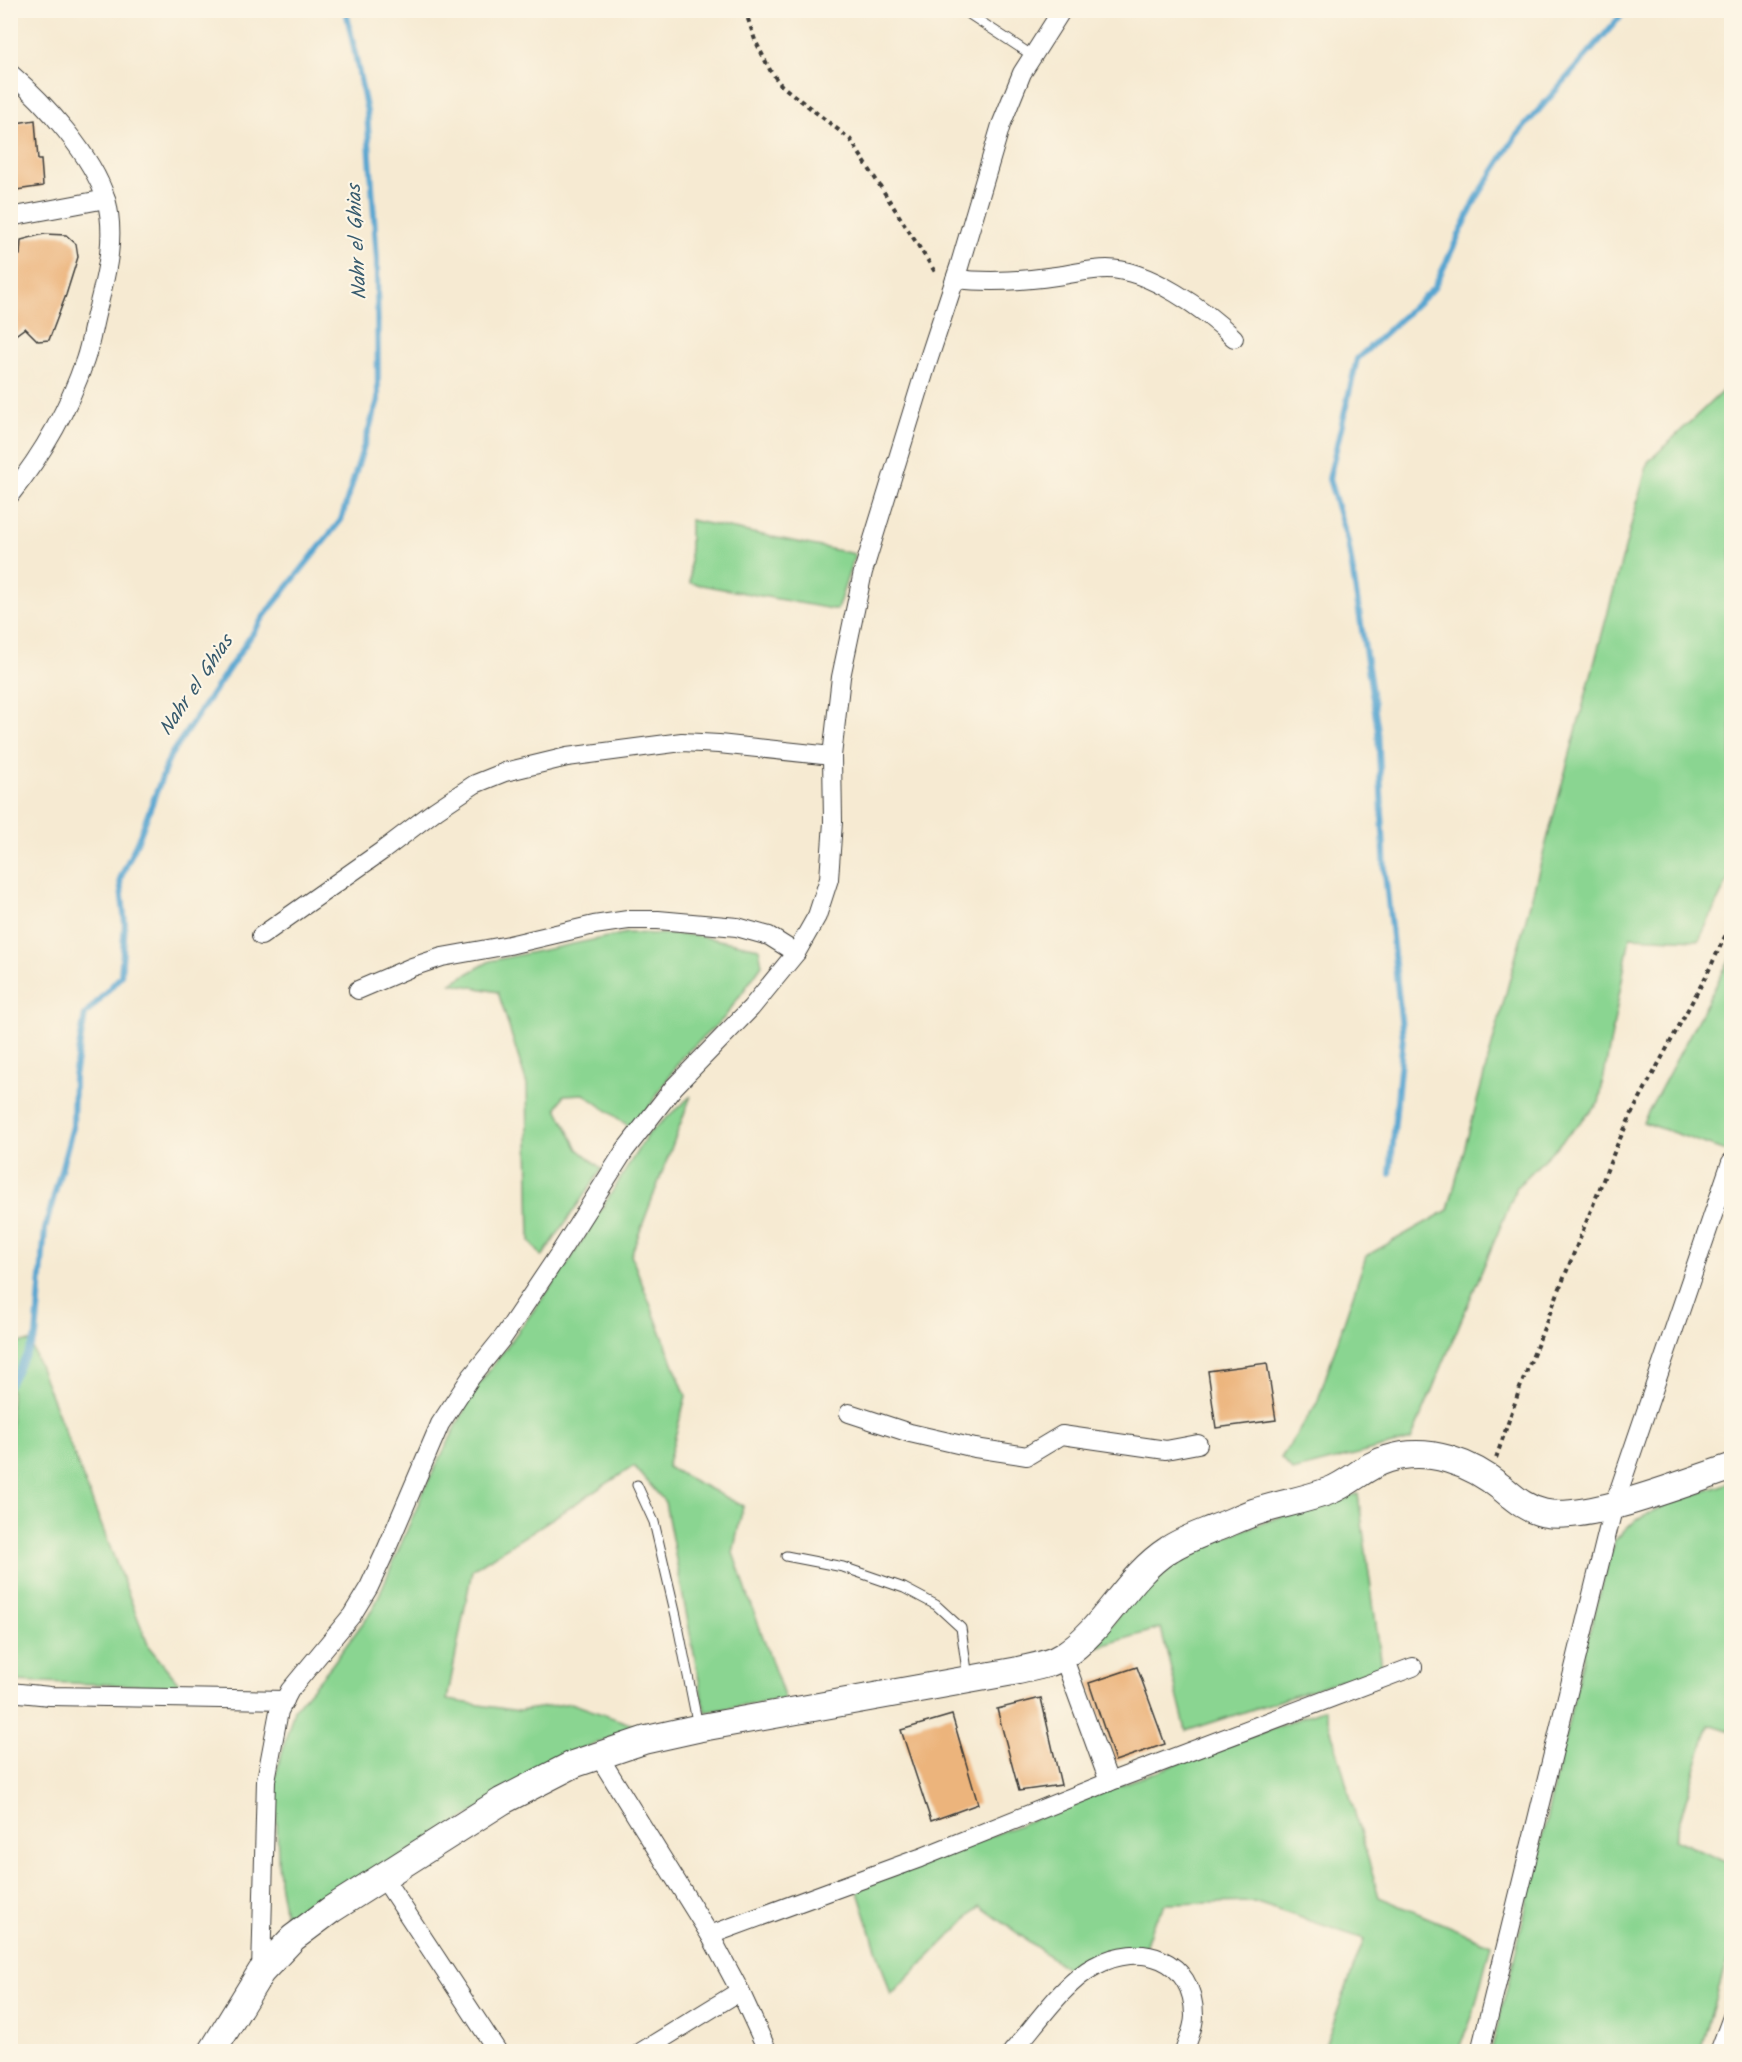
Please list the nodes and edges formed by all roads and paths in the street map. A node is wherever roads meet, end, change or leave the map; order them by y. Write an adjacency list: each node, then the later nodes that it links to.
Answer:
1 (745, 10): 8 (path)
2 (963, 10): 4 (lane)
3 (1062, 10): 4 (street)
4 (1033, 56): 8 (street)
5 (10, 73): 6 (street)
6 (106, 199): 7 (street); 10 (street)
7 (10, 217)
8 (953, 287): 9 (street); 11 (street)
9 (1234, 338)
10 (10, 495)
11 (832, 756): 13 (street); 14 (street)
12 (1731, 922): 20 (path)
13 (261, 936)
14 (796, 953): 15 (street); 28 (street)
15 (358, 990)
16 (1731, 1162): 22 (street)
17 (849, 1413): 18 (street)
18 (1198, 1444)
19 (1731, 1467): 22 (street)
20 (1489, 1479): 22 (street); 24 (street)
21 (637, 1485): 29 (lane)
22 (1614, 1505): 43 (street)
23 (786, 1556): 26 (lane)
24 (1063, 1656): 26 (street); 31 (street)
25 (1413, 1667): 31 (street)
26 (968, 1680): 29 (street)
27 (10, 1692): 28 (street)
28 (285, 1700): 34 (street)
29 (699, 1728): 30 (street)
30 (597, 1755): 32 (street); 33 (street)
31 (1109, 1782): 33 (street)
32 (383, 1877): 34 (street); 38 (street)
33 (710, 1935): 35 (street)
34 (261, 1972): 37 (street)
35 (740, 1991): 39 (street); 40 (street)
36 (1731, 2017): 44 (street)
37 (212, 2052)
38 (498, 2052)
39 (641, 2052)
40 (768, 2052)
41 (1011, 2052): 42 (street)
42 (1184, 2052)
43 (1480, 2052)
44 (1719, 2052)

